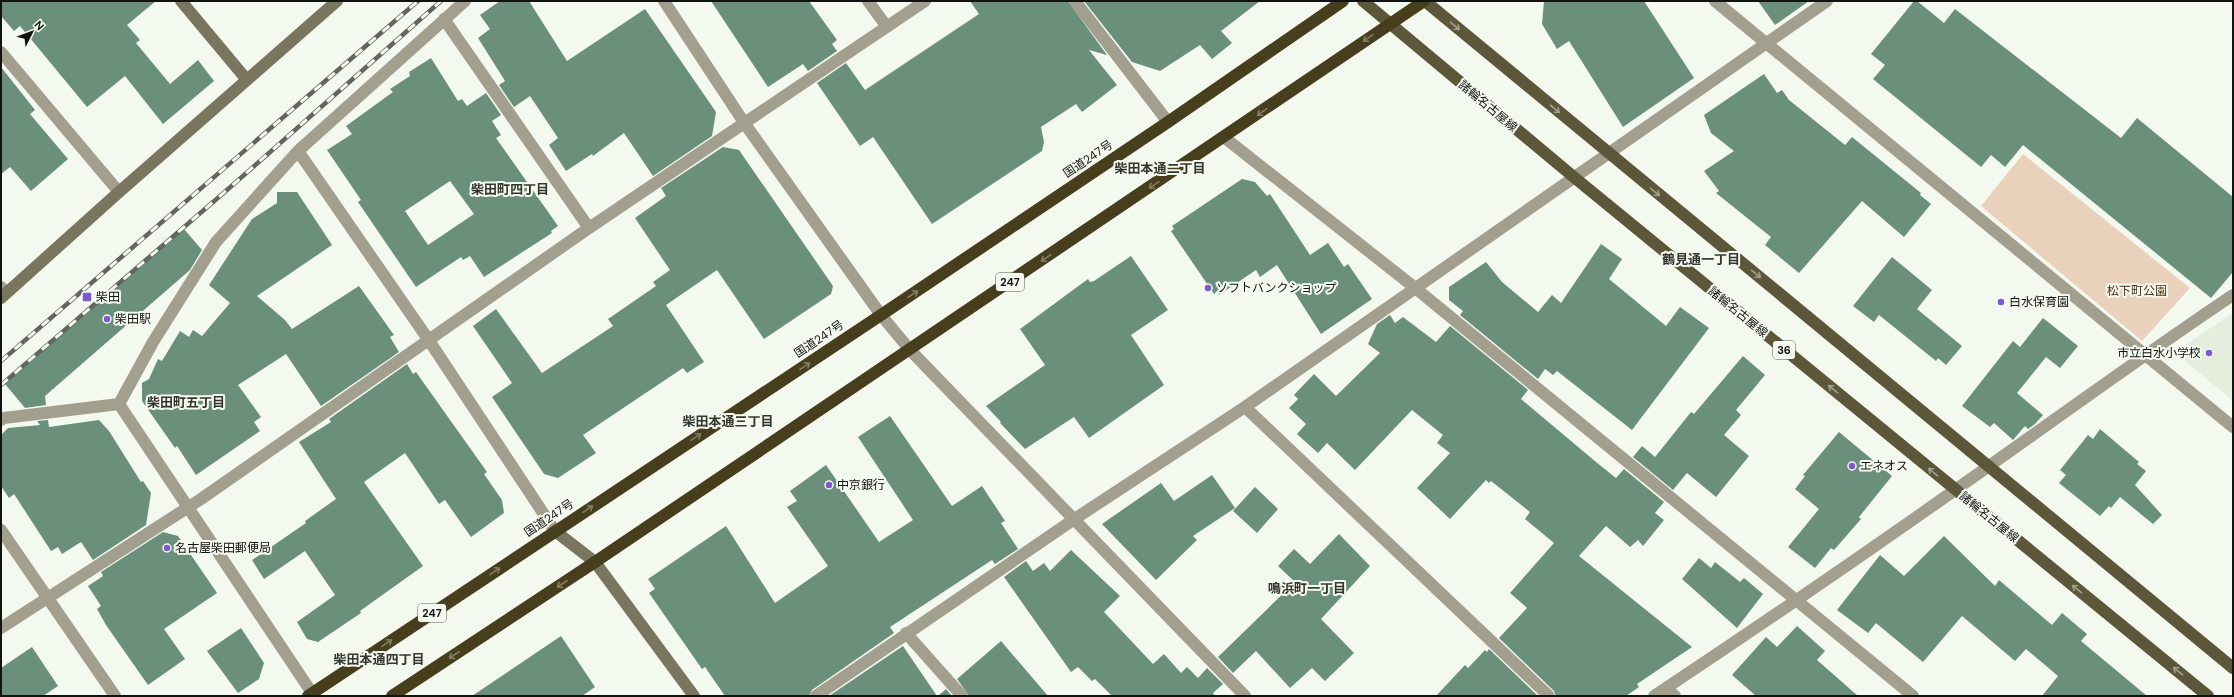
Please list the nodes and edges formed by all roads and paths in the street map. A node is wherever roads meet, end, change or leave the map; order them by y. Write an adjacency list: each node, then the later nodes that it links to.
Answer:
1 (181, 1): 18 (street)
2 (337, 1): 18 (street)
3 (465, 1): 13 (street)
4 (664, 1): 20 (street)
5 (868, 1): 15 (street)
6 (925, 1): 15 (street)
7 (1075, 1): 19 (street)
8 (1343, 1): 19 (highway, 国道247号 / 247)
9 (1363, 1): 14 (main road, 諸輪名古屋線 / 36)
10 (1424, 1): 14 (highway, 247); 23 (main road, one-way to 23)
11 (1715, 1): 16 (street)
12 (1827, 1): 16 (street)
13 (444, 19): 22 (street); 26 (street)
14 (1389, 24): 21 (highway, 247, one-way to 21); 24 (main road, 諸輪名古屋線 / 36)
15 (887, 27): 20 (street)
16 (1767, 42): 23 (street); 33 (street)
17 (1, 52): 25 (street)
18 (247, 80): 25 (street)
19 (1168, 122): 30 (highway, 国道247号 / 247, one-way to 19)
20 (745, 124): 26 (street); 30 (street)
21 (1225, 138): 27 (street); 32 (highway, 247, one-way to 32)
22 (298, 151): 31 (street); 34 (street)
23 (1609, 154): 24 (street); 38 (main road, one-way to 38)
24 (1574, 178): 27 (street); 39 (main road, 諸輪名古屋線 / 36, one-way to 24)
25 (119, 192): 28 (street)
26 (589, 228): 31 (street)
27 (1414, 287): 35 (street); 46 (street)
28 (3, 292)
29 (2233, 295): 33 (street)
30 (881, 315): 32 (street); 43 (highway, 国道247号 / 247, one-way to 30)
31 (428, 339): 40 (street); 43 (street)
32 (910, 350): 41 (street); 44 (highway, 247)
33 (2144, 354): 37 (street); 38 (street)
34 (119, 404): 36 (street); 40 (street)
35 (1244, 407): 41 (street); 58 (street)
36 (1, 420)
37 (2233, 427)
38 (1989, 466): 39 (street); 49 (main road)
39 (1956, 490): 46 (street); 61 (main road, 諸輪名古屋線 / 36, one-way to 39)
40 (188, 508): 45 (street); 51 (street)
41 (1073, 520): 48 (street); 57 (street)
42 (1, 530): 45 (street)
43 (556, 531): 44 (street); 51 (highway, 国道247号 / 247, one-way to 43)
44 (595, 562): 53 (highway, 247, one-way to 53); 54 (street)
45 (48, 598): 47 (street); 52 (street)
46 (1795, 601): 50 (street); 60 (street)
47 (1, 628)
48 (906, 633): 55 (street); 56 (street)
49 (2233, 668)
50 (1671, 692): 59 (street)
51 (310, 695)
52 (114, 696)
53 (392, 696)
54 (694, 696)
55 (816, 696)
56 (962, 696)
57 (1245, 696)
58 (1550, 696)
59 (1654, 696)
60 (1913, 696)
61 (2208, 696)

